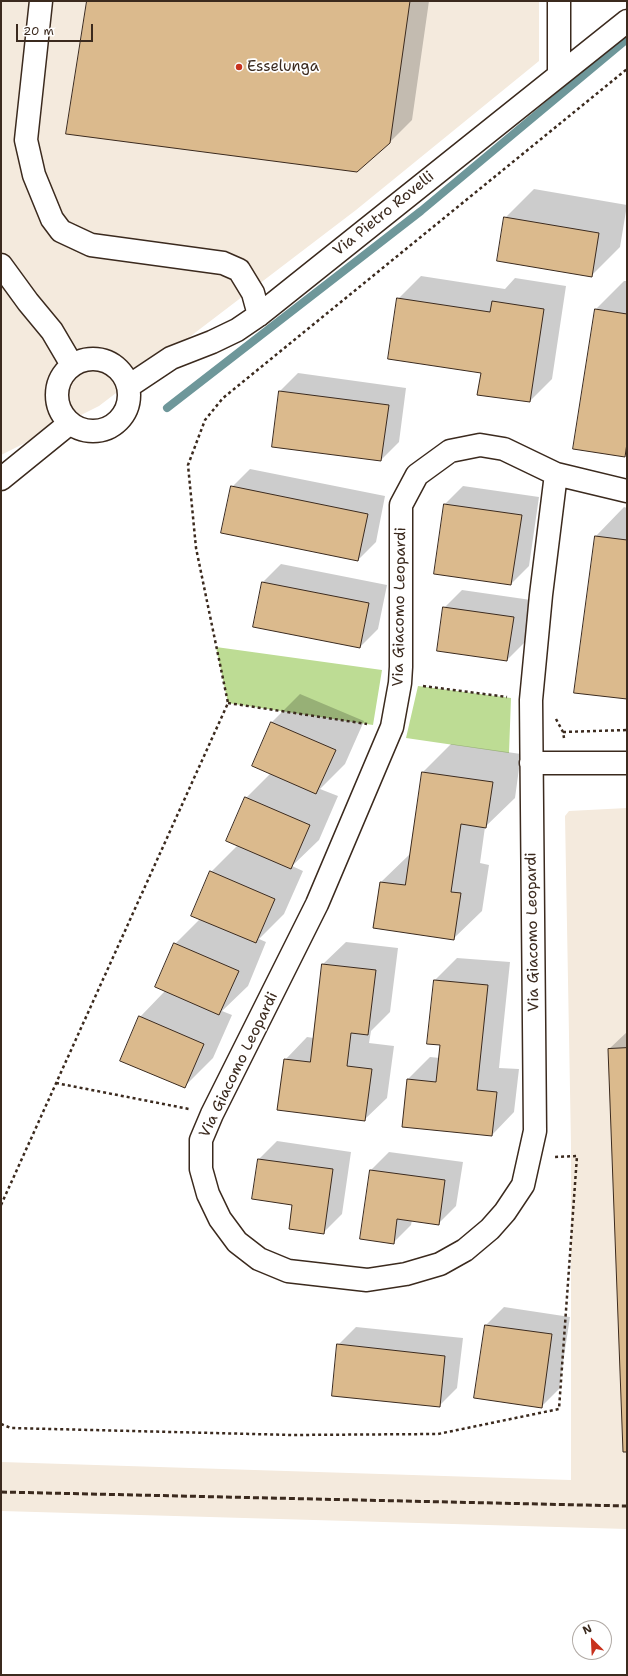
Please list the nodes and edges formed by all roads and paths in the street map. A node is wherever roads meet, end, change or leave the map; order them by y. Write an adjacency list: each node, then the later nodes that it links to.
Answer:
1 (41, 1): 7 (street)
2 (559, 1): 5 (street)
3 (627, 21): 5 (street, Via Pietro Rovelli)
4 (627, 69): 16 (path)
5 (559, 75): 7 (street, Via Pietro Rovelli)
6 (1, 265): 8 (street)
7 (259, 315): 9 (street, Via Pietro Rovelli)
8 (72, 365): 9 (street); 10 (street)
9 (129, 386): 10 (street)
10 (70, 423): 12 (street)
11 (556, 474): 13 (street, Via Giacomo Leopardi); 14 (street, Via Giacomo Leopardi); 15 (street, Via Giacomo Leopardi)
12 (1, 479)
13 (627, 491)
14 (400, 683): 15 (path); 17 (street, Via Giacomo Leopardi)
15 (531, 700): 19 (path); 20 (street, Via Giacomo Leopardi)
16 (228, 703): 17 (path); 23 (path)
17 (392, 728): 24 (street, Via Giacomo Leopardi)
18 (627, 730): 19 (path)
19 (564, 732): 21 (path)
20 (531, 763): 21 (street); 25 (street, Via Giacomo Leopardi)
21 (564, 763): 22 (street)
22 (627, 763)
23 (56, 1083): 24 (path); 26 (path)
24 (212, 1114): 25 (street, Via Giacomo Leopardi)
25 (529, 1158): 27 (path)
26 (1, 1205)
27 (1, 1424)

